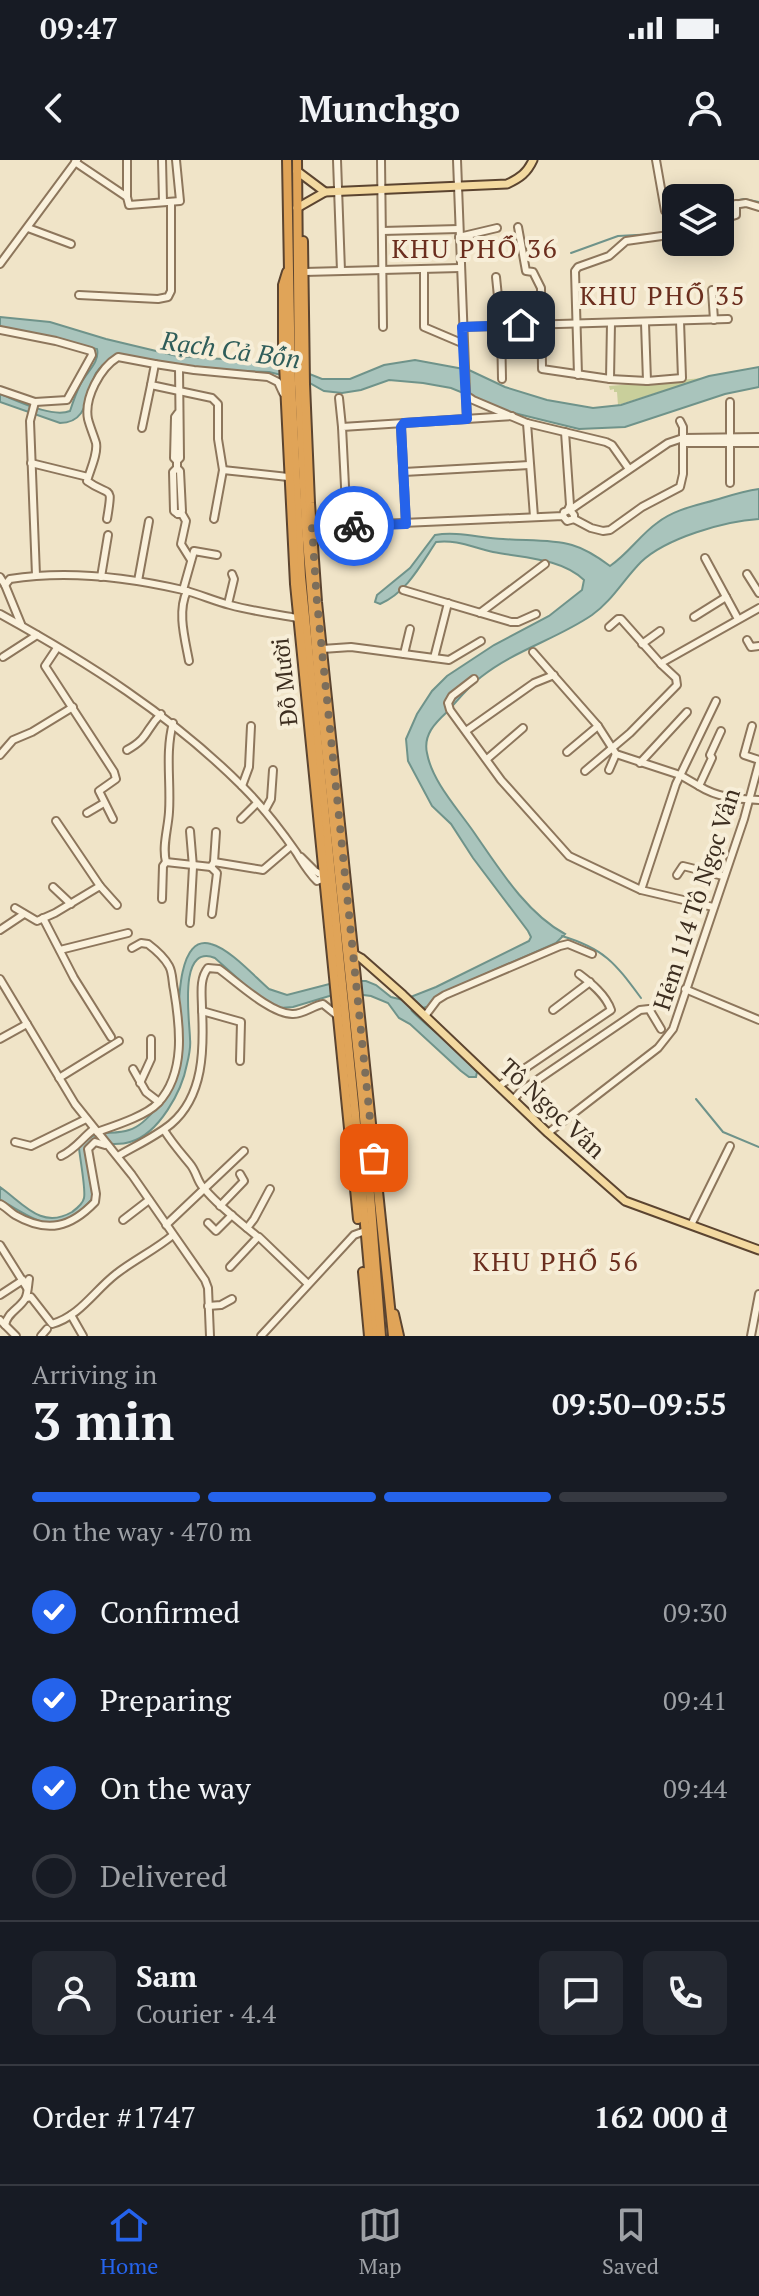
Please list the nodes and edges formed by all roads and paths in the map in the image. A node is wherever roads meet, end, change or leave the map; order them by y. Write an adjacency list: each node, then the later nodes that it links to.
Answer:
1 (127, 160): 18 (street)
2 (162, 160): 19 (street)
3 (176, 160): 20 (street)
4 (287, 160): 33 (highway)
5 (297, 160): 12 (highway)
6 (337, 160): 16 (street)
7 (381, 160): 14 (street)
8 (457, 160): 13 (street)
9 (533, 160): 13 (main road)
10 (656, 160): 17 (street)
11 (76, 161): 18 (street); 26 (street)
12 (297, 171): 15 (main road); 23 (highway)
13 (457, 188): 14 (main road); 29 (street)
14 (381, 191): 16 (main road); 28 (street)
15 (325, 192): 16 (main road); 23 (main road)
16 (338, 192): 37 (street)
17 (662, 194)
18 (127, 197): 19 (street)
19 (163, 202): 20 (street)
20 (171, 202): 40 (street)
21 (736, 204): 22 (street); 24 (street)
22 (759, 207)
23 (297, 208): 33 (highway)
24 (734, 216)
25 (518, 227): 47 (street)
26 (28, 228): 31 (street); 32 (street)
27 (497, 228): 29 (street)
28 (382, 231): 29 (street); 36 (street)
29 (459, 233): 34 (street)
30 (662, 236): 44 (street)
31 (71, 244)
32 (0, 264)
33 (298, 266): 37 (street); 53 (highway); 53 (highway)
34 (460, 268): 35 (street); 50 (street)
35 (424, 269): 36 (street); 52 (street)
36 (383, 270): 37 (street); 49 (street)
37 (341, 271)
38 (496, 277): 48 (street)
39 (712, 290): 42 (street)
40 (79, 295)
41 (728, 319): 42 (street)
42 (714, 320): 43 (street)
43 (680, 321): 46 (street); 59 (street)
44 (576, 323): 45 (street); 47 (street); 56 (street)
45 (611, 323): 46 (street); 58 (street)
46 (645, 323): 59 (street)
47 (541, 325): 48 (street); 56 (street)
48 (501, 326): 50 (street); 57 (street)
49 (383, 327)
50 (462, 327): 52 (street)
51 (0, 330): 67 (street)
52 (464, 344): 64 (street)
53 (294, 356): 60 (highway); 60 (highway)
54 (155, 364): 55 (street); 61 (street); 85 (street)
55 (179, 368): 63 (street); 65 (street)
56 (578, 375): 58 (street)
57 (502, 379)
58 (610, 379): 59 (street)
59 (647, 381)
60 (295, 383): 65 (highway, Đỗ Mười); 95 (highway, Đỗ Mười); 183 (highway, Đỗ Mười)
61 (151, 385): 63 (street); 75 (street)
62 (0, 390): 67 (street)
63 (179, 390): 83 (street); 99 (street)
64 (466, 393): 69 (street); 70 (street)
65 (285, 396): 86 (highway, Đỗ Mười)
66 (339, 398): 74 (street)
67 (35, 402): 80 (street)
68 (730, 402): 79 (street)
69 (512, 416): 70 (street); 73 (street)
70 (467, 419): 72 (street)
71 (680, 421): 78 (street)
72 (404, 423): 74 (street); 84 (street)
73 (527, 423): 76 (street); 81 (street)
74 (342, 427): 94 (street)
75 (142, 428)
76 (565, 432): 82 (street); 88 (street)
77 (759, 440): 79 (street)
78 (681, 441): 79 (street); 82 (street); 88 (street)
79 (730, 441): 87 (street)
80 (31, 463): 85 (street); 102 (street)
81 (529, 465): 84 (street); 89 (street)
82 (629, 469): 88 (street)
83 (223, 470): 86 (street); 91 (street)
84 (404, 472): 93 (street)
85 (88, 477): 90 (street)
86 (288, 477): 119 (highway, Đỗ Mười)
87 (730, 483)
88 (567, 512): 89 (street)
89 (534, 517): 93 (street)
90 (107, 519)
91 (214, 519)
92 (149, 521): 106 (street)
93 (406, 524): 94 (street)
94 (347, 526): 95 (street)
95 (309, 528): 133 (highway, Đỗ Mười); 183 (highway, Đỗ Mười)
96 (108, 535): 104 (street)
97 (217, 555): 99 (street)
98 (705, 558): 111 (street)
99 (191, 560): 109 (street)
100 (545, 564): 115 (street)
101 (232, 574): 113 (street)
102 (36, 575): 104 (street); 107 (street)
103 (0, 577): 107 (street)
104 (101, 577): 106 (street)
105 (752, 577): 110 (street)
106 (138, 581): 109 (street)
107 (5, 585): 123 (street)
108 (403, 590): 112 (street)
109 (185, 591): 113 (street); 138 (street)
110 (759, 593)
111 (726, 597): 118 (street); 121 (street)
112 (448, 603): 115 (street); 137 (street)
113 (228, 604): 119 (street)
114 (759, 608): 121 (street)
115 (480, 613): 117 (street)
116 (0, 614): 120 (street)
117 (536, 614)
118 (694, 617)
119 (297, 618): 183 (highway, Đỗ Mười)
120 (10, 619): 122 (street); 123 (street)
121 (738, 619): 139 (street)
122 (0, 625)
123 (22, 626): 127 (street)
124 (609, 627): 130 (street)
125 (410, 629): 135 (street)
126 (660, 631): 130 (street)
127 (37, 635): 132 (street); 136 (street)
128 (747, 640): 131 (street)
129 (481, 641): 137 (street)
130 (642, 644): 139 (street)
131 (759, 646)
132 (57, 648): 143 (street); 145 (street)
133 (322, 649): 135 (street); 183 (highway, Đỗ Mười)
134 (533, 652): 140 (street)
135 (404, 654): 137 (street)
136 (3, 657)
137 (434, 658)
138 (189, 661)
139 (661, 664): 154 (street)
140 (554, 675): 148 (street); 151 (street)
141 (474, 679): 151 (street)
142 (716, 701): 163 (street)
143 (73, 707): 156 (street); 168 (street)
144 (687, 712): 159 (street)
145 (161, 714): 146 (street); 153 (street)
146 (173, 723): 164 (street); 178 (street)
147 (251, 726): 164 (street)
148 (598, 726): 154 (street); 155 (street)
149 (752, 726): 158 (street)
150 (523, 728): 157 (street)
151 (466, 731): 157 (street)
152 (721, 731): 165 (street)
153 (127, 750)
154 (615, 751): 159 (street); 161 (street); 162 (street)
155 (567, 752)
156 (0, 755)
157 (487, 759): 186 (street)
158 (759, 761): 166 (street, Hẻm 114 Tô Ngọc Vân)
159 (640, 763): 163 (street)
160 (273, 770): 170 (street)
161 (609, 770)
162 (585, 771)
163 (680, 775): 165 (street); 186 (street)
164 (242, 786): 169 (street)
165 (699, 786): 166 (street)
166 (749, 800): 167 (street); 182 (street, Hẻm 114 Tô Ngọc Vân)
167 (759, 800)
168 (104, 803): 171 (street); 172 (street)
169 (257, 803): 170 (street); 173 (street)
170 (265, 810): 177 (street)
171 (87, 813)
172 (113, 819)
173 (241, 819)
174 (56, 821): 184 (street)
175 (190, 831): 180 (street)
176 (216, 832): 179 (street)
177 (291, 846): 179 (street); 183 (street)
178 (166, 862): 180 (street); 188 (street)
179 (213, 865): 180 (street); 194 (street)
180 (193, 867): 196 (street)
181 (677, 875): 182 (street)
182 (723, 876): 191 (street, Hẻm 114 Tô Ngọc Vân)
183 (332, 877): 187 (highway, Đỗ Mười); 187 (highway); 201 (highway, Đỗ Mười)
184 (100, 886): 189 (street); 190 (street)
185 (53, 887): 189 (street)
186 (641, 890): 191 (street)
187 (330, 894): 204 (highway, Đỗ Mười)
188 (162, 899)
189 (71, 904): 195 (street)
190 (117, 905)
191 (713, 907): 207 (street, Hẻm 114 Tô Ngọc Vân)
192 (15, 908): 193 (street)
193 (24, 914): 195 (street); 197 (street)
194 (212, 914)
195 (43, 918): 200 (street)
196 (190, 923)
197 (0, 930)
198 (128, 933): 200 (street)
199 (132, 948): 226 (street)
200 (60, 950): 216 (street)
201 (350, 952): 204 (highway, Đỗ Mười); 211 (main road, Tô Ngọc Vân)
202 (592, 954): 211 (street)
203 (579, 974): 206 (street)
204 (345, 977): 208 (highway); 208 (highway)
205 (0, 979): 214 (street)
206 (590, 982): 209 (street); 224 (street)
207 (685, 989): 213 (street); 230 (street, Hẻm 114 Tô Ngọc Vân)
208 (348, 996): 212 (highway); 237 (highway); 249 (highway)
209 (553, 1010)
210 (202, 1011): 212 (street); 220 (street); 228 (street)
211 (423, 1013): 224 (main road, Tô Ngọc Vân)
212 (339, 1017): 249 (highway)
213 (759, 1020)
214 (27, 1024): 217 (street); 222 (street)
215 (661, 1029): 225 (street)
216 (111, 1037)
217 (0, 1039)
218 (151, 1039): 223 (street)
219 (119, 1041): 222 (street)
220 (240, 1061)
221 (133, 1069): 223 (street)
222 (59, 1078): 227 (street)
223 (140, 1083): 226 (street)
224 (499, 1086): 225 (main road, Tô Ngọc Vân)
225 (513, 1100): 230 (main road, Tô Ngọc Vân)
226 (159, 1102): 229 (street)
227 (86, 1119): 229 (street); 231 (street)
228 (164, 1130): 233 (street); 238 (street)
229 (96, 1131): 233 (street); 235 (street)
230 (548, 1133): 247 (main road, Tô Ngọc Vân)
231 (15, 1142)
232 (730, 1146): 247 (street)
233 (114, 1151): 240 (street); 241 (street)
234 (244, 1151): 238 (street)
235 (61, 1156)
236 (240, 1174): 242 (street)
237 (373, 1180): 262 (highway); 272 (highway)
238 (204, 1189): 242 (street); 246 (street)
239 (270, 1189): 248 (street)
240 (149, 1200): 244 (street); 246 (street)
241 (0, 1204)
242 (220, 1206): 243 (street)
243 (232, 1215): 245 (street); 248 (street)
244 (123, 1220)
245 (208, 1223)
246 (166, 1225): 250 (street)
247 (691, 1225): 253 (main road, Tô Ngọc Vân)
248 (247, 1228): 251 (street)
249 (362, 1232): 256 (street); 271 (highway); 271 (highway)
250 (173, 1235): 261 (street); 263 (street)
251 (258, 1237): 254 (street); 256 (street)
252 (0, 1245): 255 (street)
253 (759, 1250)
254 (230, 1267)
255 (26, 1280): 258 (street); 259 (street)
256 (308, 1284): 270 (street)
257 (759, 1294): 275 (street)
258 (0, 1295)
259 (26, 1298): 263 (street); 264 (street)
260 (232, 1299): 261 (street)
261 (208, 1306): 269 (street)
262 (389, 1308): 273 (highway); 274 (highway)
263 (71, 1315): 268 (street)
264 (2, 1323): 266 (street)
265 (47, 1329): 267 (street)
266 (16, 1336)
267 (41, 1336)
268 (83, 1336)
269 (210, 1336)
270 (261, 1336)
271 (369, 1336)
272 (381, 1336)
273 (393, 1336)
274 (399, 1336)
275 (751, 1336)

